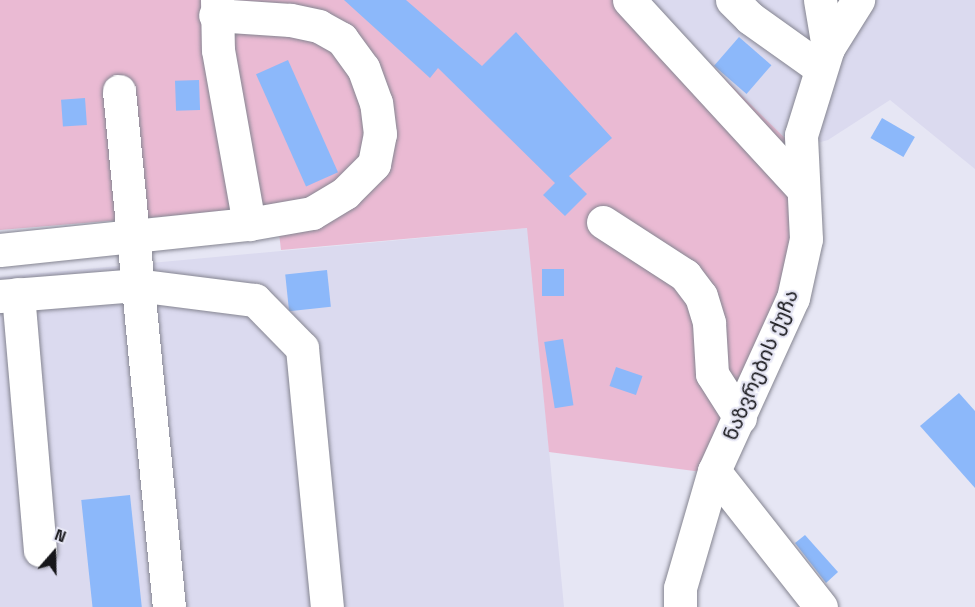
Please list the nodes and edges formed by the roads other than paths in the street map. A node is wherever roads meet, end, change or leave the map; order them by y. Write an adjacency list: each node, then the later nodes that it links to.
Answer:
1 (629, 0): 8 (street)
2 (732, 0): 6 (street)
3 (820, 0): 6 (street, ნაზვრების ქუჩა)
4 (858, 0): 6 (street, ნაზვრების ქუჩა)
5 (216, 8): 10 (street); 10 (street)
6 (824, 58): 8 (street, ნაზვრების ქუჩა)
7 (119, 91): 11 (street)
8 (803, 189): 15 (street, ნაზვრების ქუჩა)
9 (603, 222): 15 (street)
10 (249, 224): 11 (street)
11 (131, 238): 12 (street); 13 (street)
12 (0, 250)
13 (136, 285): 14 (street); 18 (street); 19 (street)
14 (9, 295): 17 (street)
15 (741, 418): 16 (street, ნაზვრების ქუჩა)
16 (714, 471): 20 (street, ნაზვრების ქუჩა); 21 (street)
17 (40, 550)
18 (169, 607)
19 (327, 607)
20 (680, 607)
21 (821, 607)

